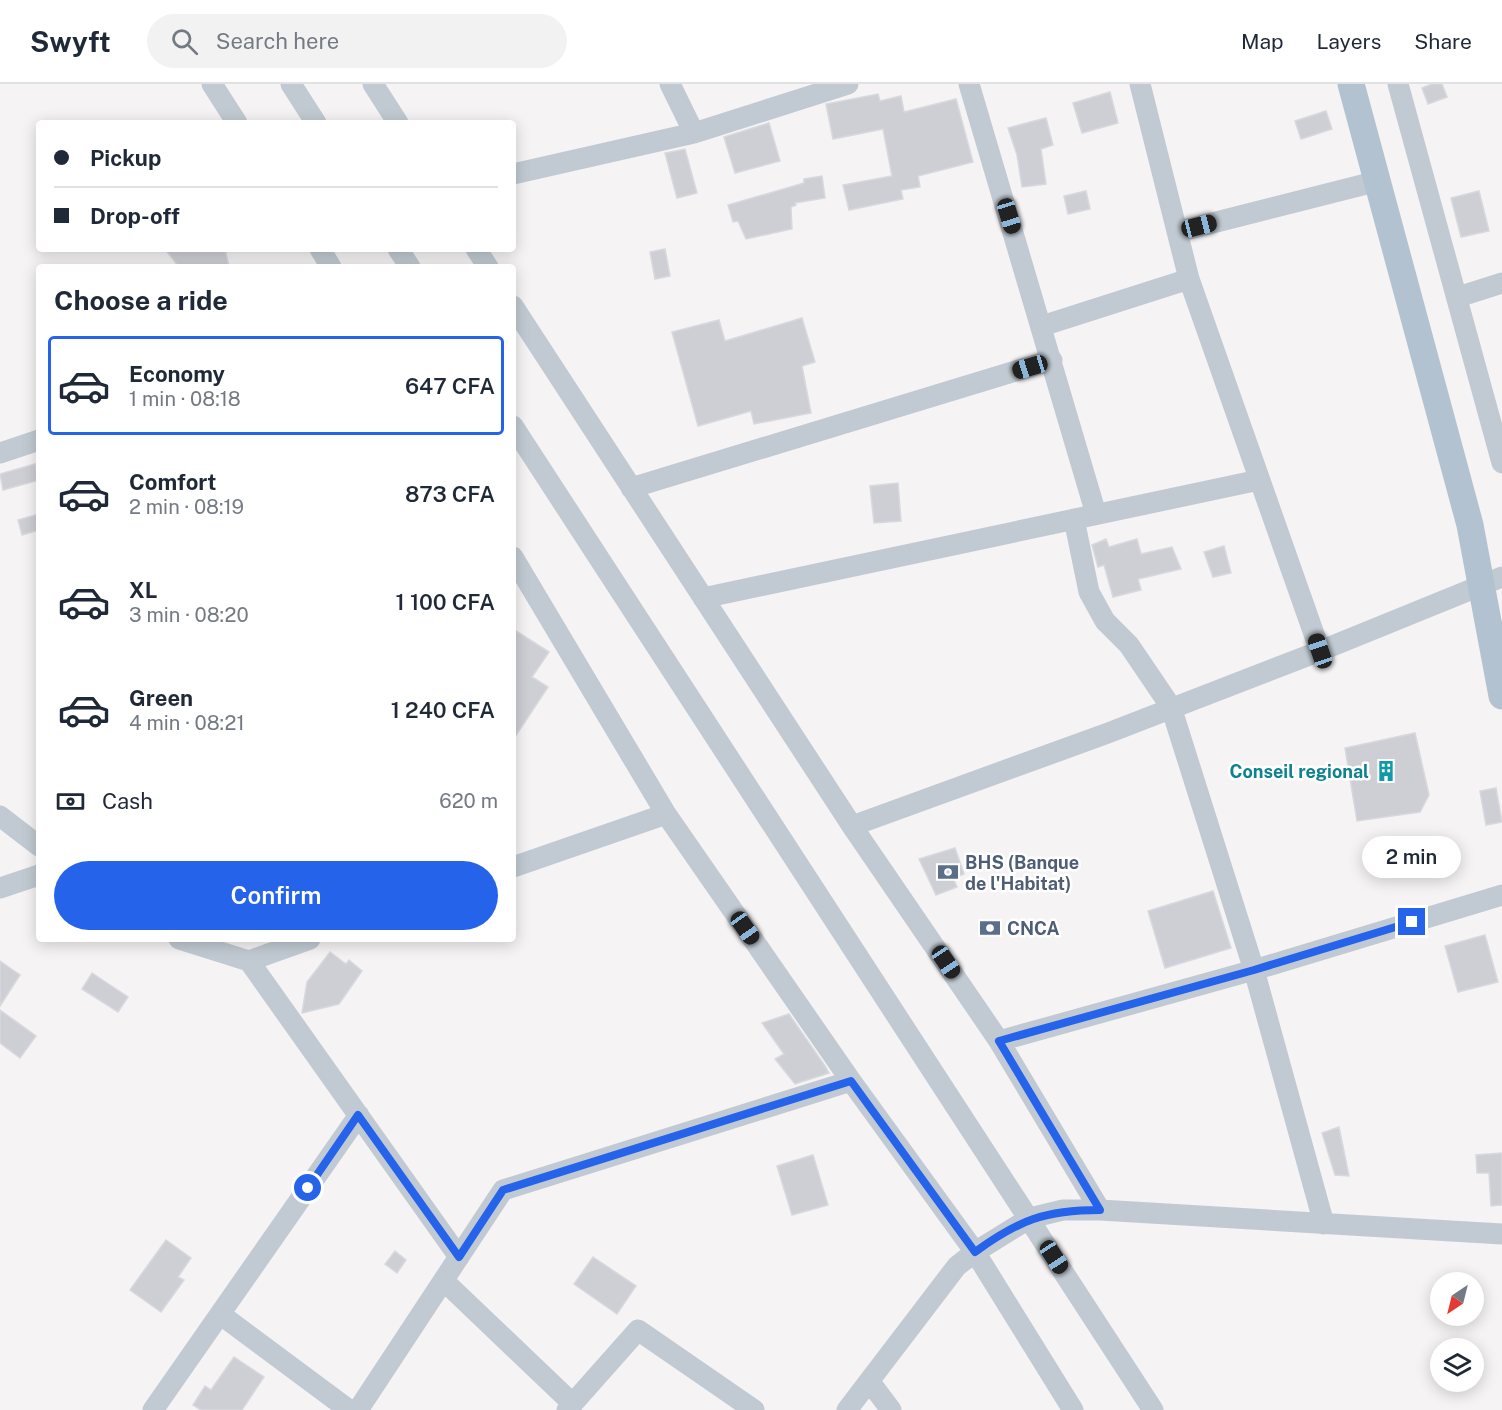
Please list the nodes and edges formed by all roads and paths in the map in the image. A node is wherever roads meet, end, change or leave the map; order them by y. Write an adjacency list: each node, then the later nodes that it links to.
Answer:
1 (212, 84): 10 (street)
2 (291, 84): 11 (street)
3 (373, 84): 12 (street)
4 (670, 84): 13 (street)
5 (848, 84): 13 (street)
6 (969, 84): 21 (street)
7 (1140, 84): 16 (street)
8 (1351, 84): 15 (main road)
9 (1398, 84): 19 (street)
10 (235, 120)
11 (314, 120)
12 (396, 120)
13 (694, 134): 14 (street)
14 (516, 173)
15 (1378, 181): 16 (street); 32 (main road)
16 (1177, 232): 17 (street)
17 (1189, 279): 21 (street); 27 (street)
18 (1502, 283): 19 (street)
19 (1458, 297): 26 (street)
20 (516, 311): 28 (street)
21 (1042, 326): 22 (street)
22 (1052, 360): 28 (street); 29 (street)
23 (516, 431): 53 (street)
24 (36, 441): 25 (street)
25 (0, 453)
26 (1502, 463)
27 (1259, 480): 29 (street); 34 (street)
28 (631, 488): 33 (street)
29 (1096, 514): 30 (street)
30 (1074, 519): 33 (street); 36 (street)
31 (516, 562): 37 (street)
32 (1492, 580): 34 (street); 35 (main road)
33 (703, 598): 39 (street)
34 (1320, 651): 36 (street)
35 (1502, 696)
36 (1171, 707): 39 (street); 48 (street)
37 (666, 813): 41 (street); 50 (street)
38 (0, 816): 40 (street)
39 (852, 826): 49 (street)
40 (36, 841)
41 (516, 866)
42 (36, 877): 43 (street)
43 (0, 888)
44 (1502, 895): 48 (street)
45 (187, 942): 47 (street)
46 (302, 942): 47 (street)
47 (249, 961): 51 (street)
48 (1254, 970): 49 (street); 54 (street)
49 (999, 1041): 52 (street)
50 (851, 1081): 56 (street); 57 (street)
51 (358, 1115): 57 (street); 59 (street)
52 (1100, 1210): 53 (street); 54 (street)
53 (1030, 1218): 56 (street); 69 (street)
54 (1324, 1224): 55 (street)
55 (1502, 1234)
56 (975, 1252): 60 (street); 68 (street)
57 (459, 1257): 58 (street)
58 (444, 1281): 61 (street); 64 (street)
59 (220, 1314): 62 (street); 63 (street)
60 (870, 1382): 66 (street); 67 (street)
61 (570, 1407): 65 (street)
62 (153, 1410)
63 (349, 1410)
64 (358, 1410)
65 (754, 1410)
66 (847, 1410)
67 (891, 1410)
68 (1073, 1410)
69 (1153, 1410)

